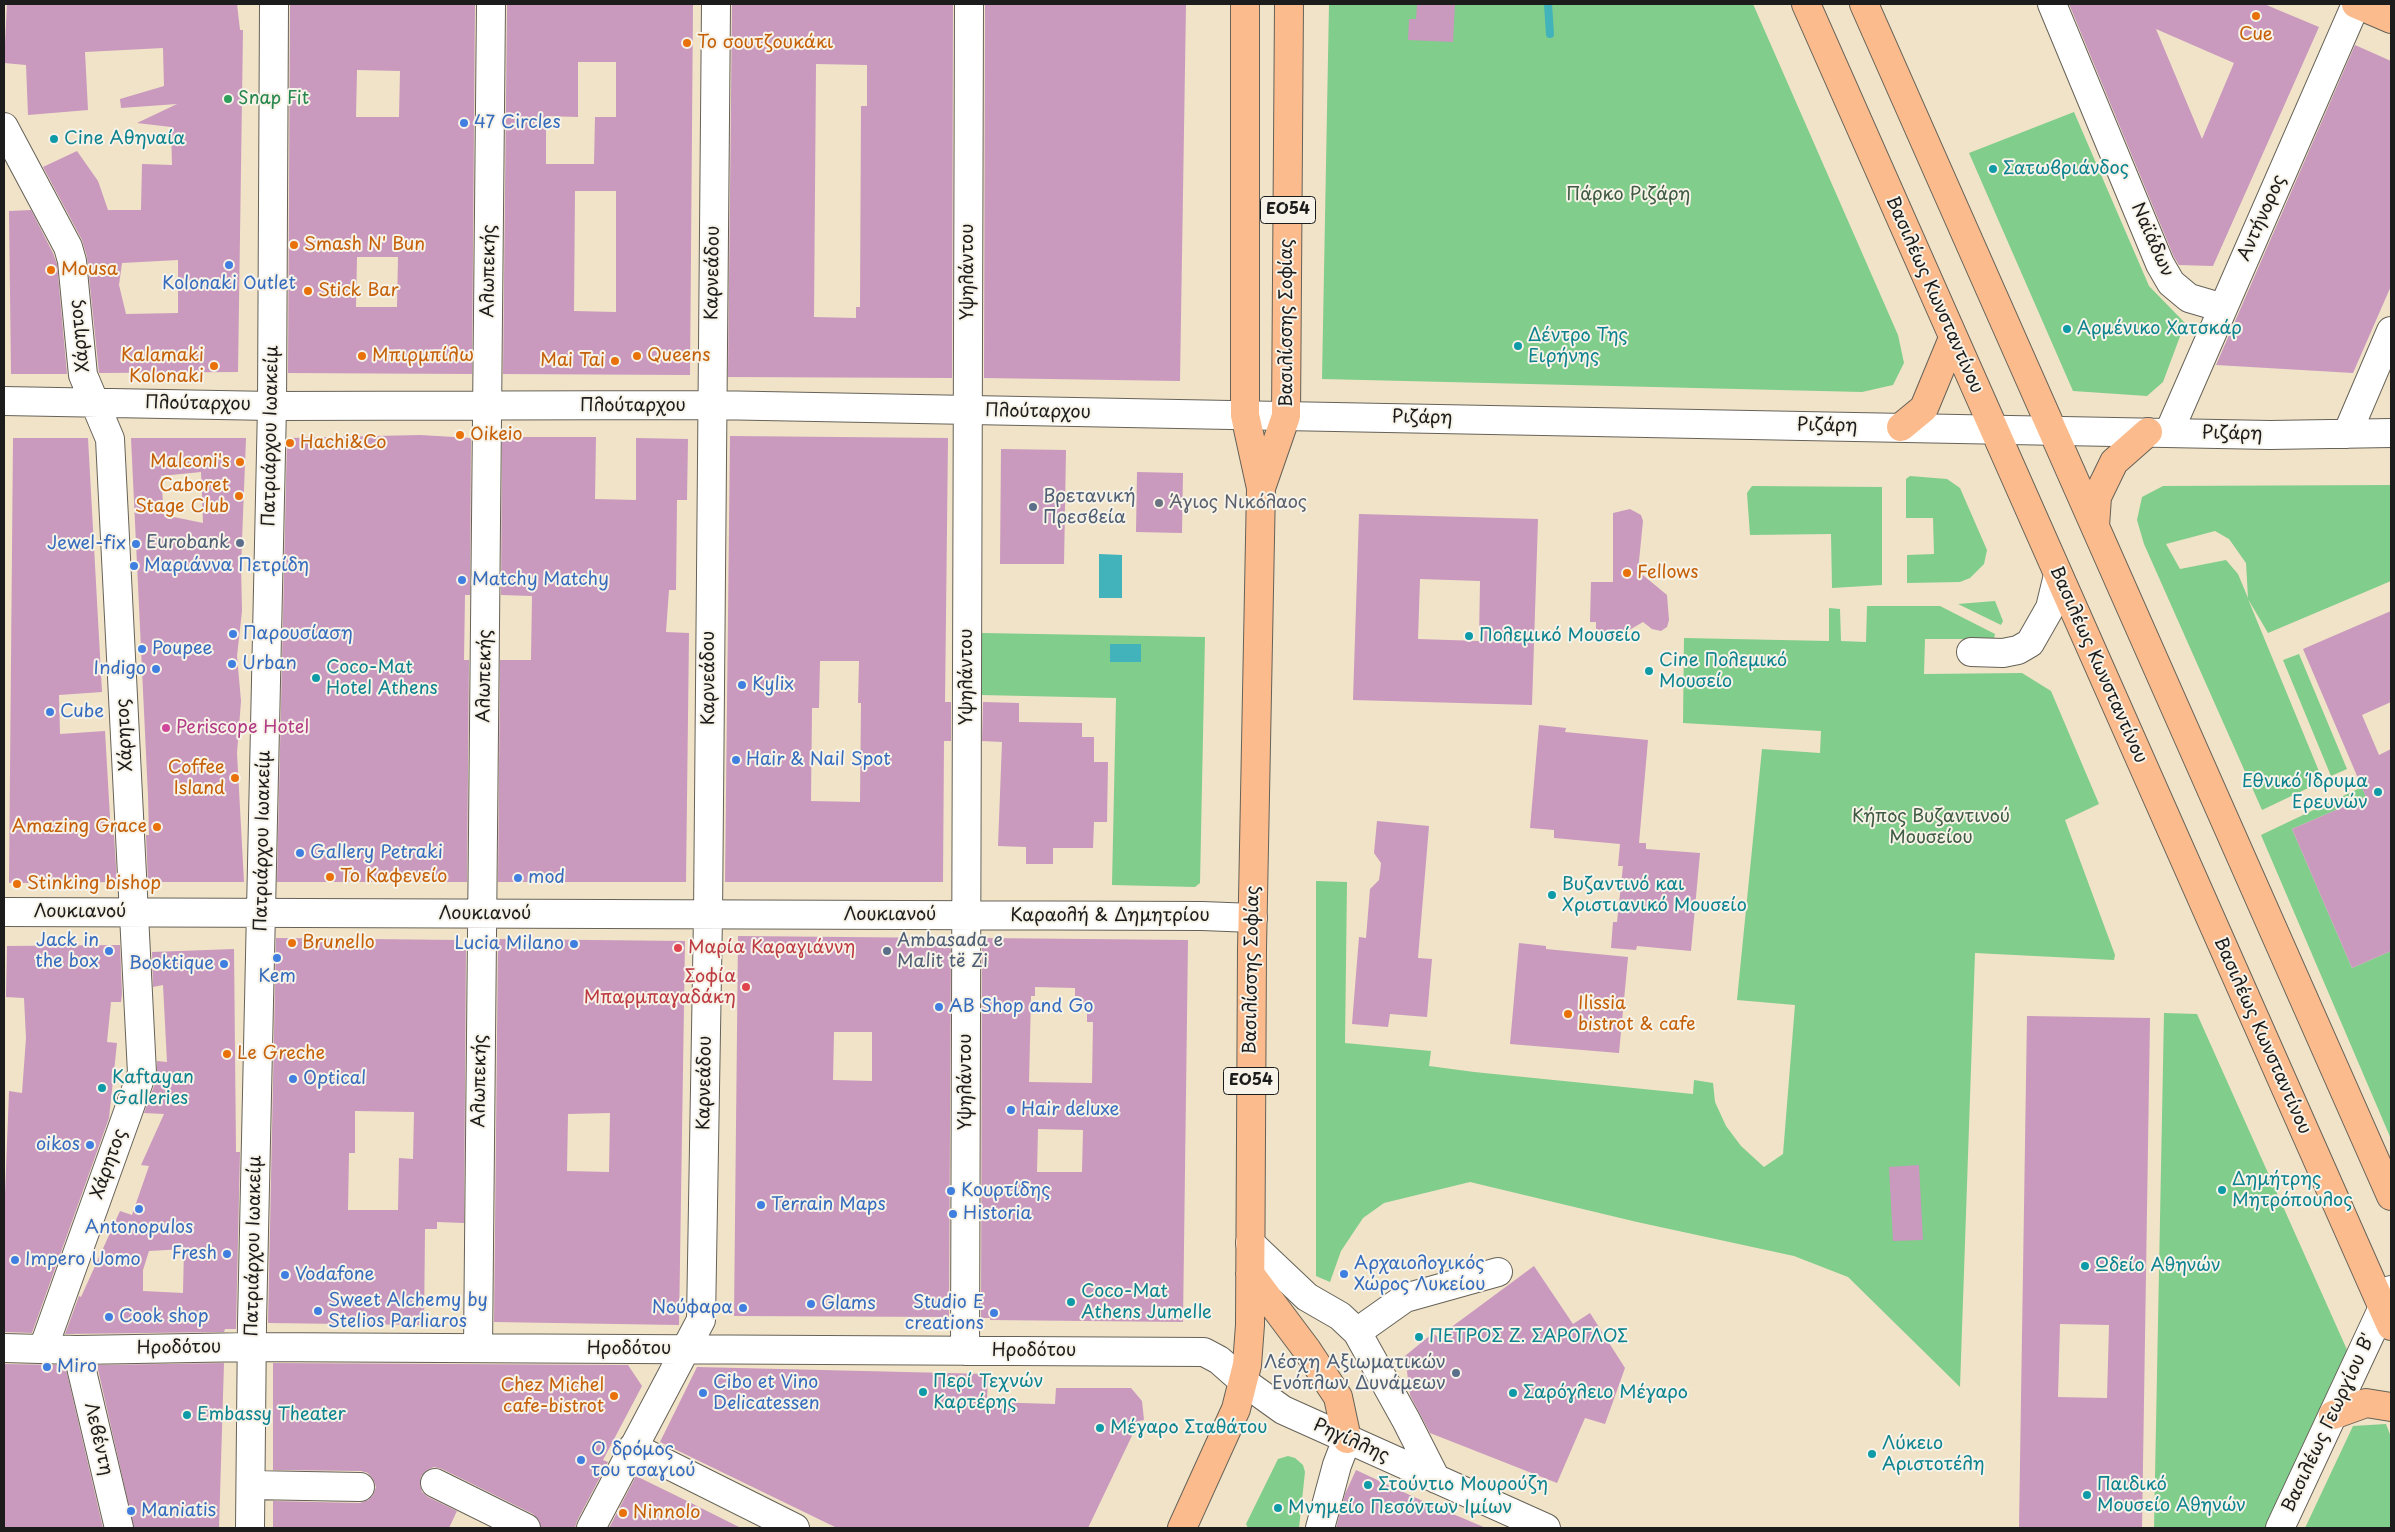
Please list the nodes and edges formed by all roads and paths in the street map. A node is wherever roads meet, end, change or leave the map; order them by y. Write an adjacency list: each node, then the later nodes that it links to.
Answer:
1 (274, 4): 19 (street, Πατριάρχου Ιωακείμ)
2 (492, 4): 20 (street, Αλωπεκής)
3 (716, 4): 18 (street, Καρνεάδου)
4 (968, 4): 21 (street, Υψηλάντου)
5 (1245, 4): 22 (main road, Βασιλίσσης Σοφίας / ΕΟ54)
6 (1288, 4): 22 (main road, Βασιλίσσης Σοφίας / ΕΟ54)
7 (1806, 4): 15 (main road, Βασιλέως Κωνσταντίνου)
8 (1864, 4): 25 (main road)
9 (2052, 4): 13 (street, Ναϊάδων)
10 (2356, 4): 11 (main road); 13 (street, Αντήνορος)
11 (2391, 20)
12 (4, 126): 17 (street, Χάρητος)
13 (2223, 308): 26 (street, Αντήνορος)
14 (2391, 331): 28 (street)
15 (1953, 338): 23 (main road); 24 (main road, Βασιλέως Κωνσταντίνου)
16 (4, 401): 17 (street, Πλούταρχου)
17 (95, 402): 19 (street, Πλούταρχου); 34 (street, Χάρητος)
18 (711, 405): 20 (street, Πλούταρχου); 21 (street, Πλούταρχου); 37 (street, Καρνεάδου)
19 (272, 406): 20 (street, Πλούταρχου); 35 (street, Πατριάρχου Ιωακείμ)
20 (487, 406): 36 (street, Αλωπεκής)
21 (968, 412): 22 (street, Πλούταρχου); 38 (street, Υψηλάντου)
22 (1264, 415): 23 (street, Ριζάρη); 29 (main road, Βασιλίσσης Σοφίας / ΕΟ54); 29 (main road, Βασιλίσσης Σοφίας / ΕΟ54)
23 (1901, 427): 24 (street, Ριζάρη)
24 (1994, 430): 25 (street, Ριζάρη); 31 (main road, Βασιλέως Κωνσταντίνου)
25 (2053, 430): 26 (street, Ριζάρη); 30 (main road)
26 (2158, 432): 28 (street, Ριζάρη); 30 (main road)
27 (2391, 433): 28 (street, Ριζάρη)
28 (2347, 434)
29 (1261, 488): 39 (main road, Βασιλίσσης Σοφίας / ΕΟ54)
30 (2095, 526): 40 (main road)
31 (2058, 575): 32 (street); 45 (main road, Βασιλέως Κωνσταντίνου)
32 (1971, 652)
33 (4, 912): 34 (street, Λουκιανού)
34 (134, 912): 35 (street, Λουκιανού); 50 (street, Χάρητος)
35 (261, 913): 36 (street, Λουκιανού); 47 (street, Πατριάρχου Ιωακείμ)
36 (482, 914): 37 (street, Λουκιανού); 49 (street, Αλωπεκής)
37 (708, 914): 38 (street, Λουκιανού); 51 (street, Καρνεάδου)
38 (966, 916): 39 (street, Καραολή & Δημητρίου); 53 (street, Υψηλάντου)
39 (1253, 918): 42 (main road, Βασιλίσσης Σοφίας / ΕΟ54)
40 (2383, 1160): 41 (main road)
41 (2391, 1196)
42 (1250, 1243): 44 (main road, Βασιλίσσης Σοφίας / ΕΟ54); 46 (street)
43 (1498, 1272): 46 (street)
44 (1250, 1274): 54 (main road, Βασιλίσσης Σοφίας / ΕΟ54); 57 (main road)
45 (2388, 1308): 56 (street, Βασιλέως Γεωργίου Β')
46 (1357, 1332): 59 (street)
47 (252, 1347): 49 (street, Ηροδότου); 52 (street, Ηροδότου); 61 (street, Πατριάρχου Ιωακείμ)
48 (4, 1348): 50 (street, Ηροδότου)
49 (478, 1348): 51 (street, Ηροδότου)
50 (43, 1349): 52 (street, Ηροδότου)
51 (686, 1349): 53 (street, Ηροδότου); 58 (street, Καρνεάδου)
52 (77, 1350): 63 (street, Λεβέντη)
53 (966, 1351): 54 (street, Ηροδότου)
54 (1244, 1382): 57 (street, Ρηγίλλης); 68 (main road, Βασιλίσσης Σοφίας / ΕΟ54)
55 (2391, 1407): 56 (main road)
56 (2333, 1415): 71 (street, Βασιλέως Γεωργίου Β')
57 (1347, 1439): 59 (street, Ρηγίλλης); 69 (street)
58 (634, 1447): 66 (street, Καρνεάδου); 67 (street)
59 (1436, 1479): 70 (street, Ρηγίλλης)
60 (435, 1483): 65 (street)
61 (251, 1485): 62 (street); 64 (street, Πατριάρχου Ιωακείμ)
62 (360, 1487)
63 (119, 1528)
64 (250, 1528)
65 (526, 1528)
66 (591, 1528)
67 (795, 1528)
68 (1182, 1528)
69 (1320, 1528)
70 (1546, 1528)
71 (2280, 1528)

